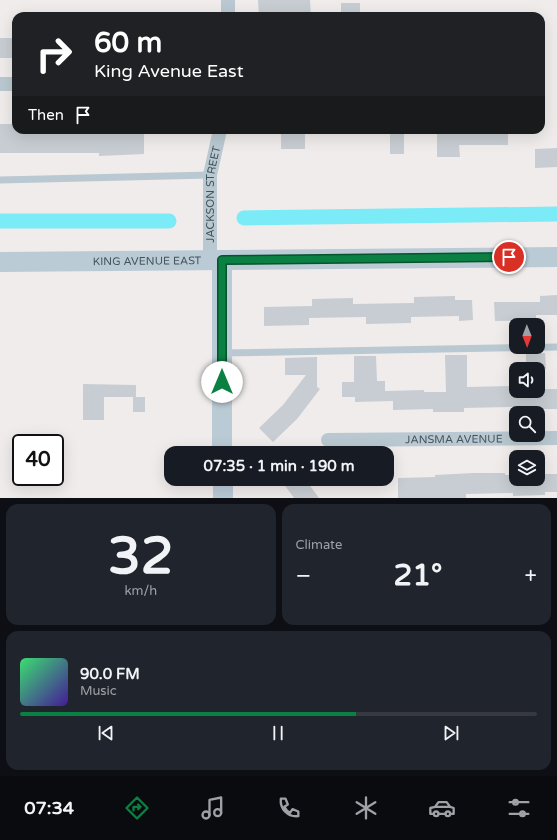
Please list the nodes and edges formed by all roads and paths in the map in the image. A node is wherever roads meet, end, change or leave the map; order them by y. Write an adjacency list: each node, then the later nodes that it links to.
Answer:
1 (228, 0): 2 (street)
2 (228, 12)
3 (0, 84): 4 (street)
4 (12, 84)
5 (219, 134): 6 (street, JACKSON STREET)
6 (210, 175): 7 (lane); 9 (street, JACKSON STREET)
7 (0, 180)
8 (557, 257): 9 (main road, KING AVENUE EAST)
9 (216, 259): 10 (main road, KING AVENUE EAST); 12 (main road, JACKSON STREET)
10 (0, 262)
11 (557, 347): 12 (lane)
12 (222, 353): 15 (main road, JACKSON STREET)
13 (557, 438): 14 (street, JANSMA AVENUE)
14 (328, 440)
15 (222, 446)
16 (222, 486): 17 (main road)
17 (223, 498)

